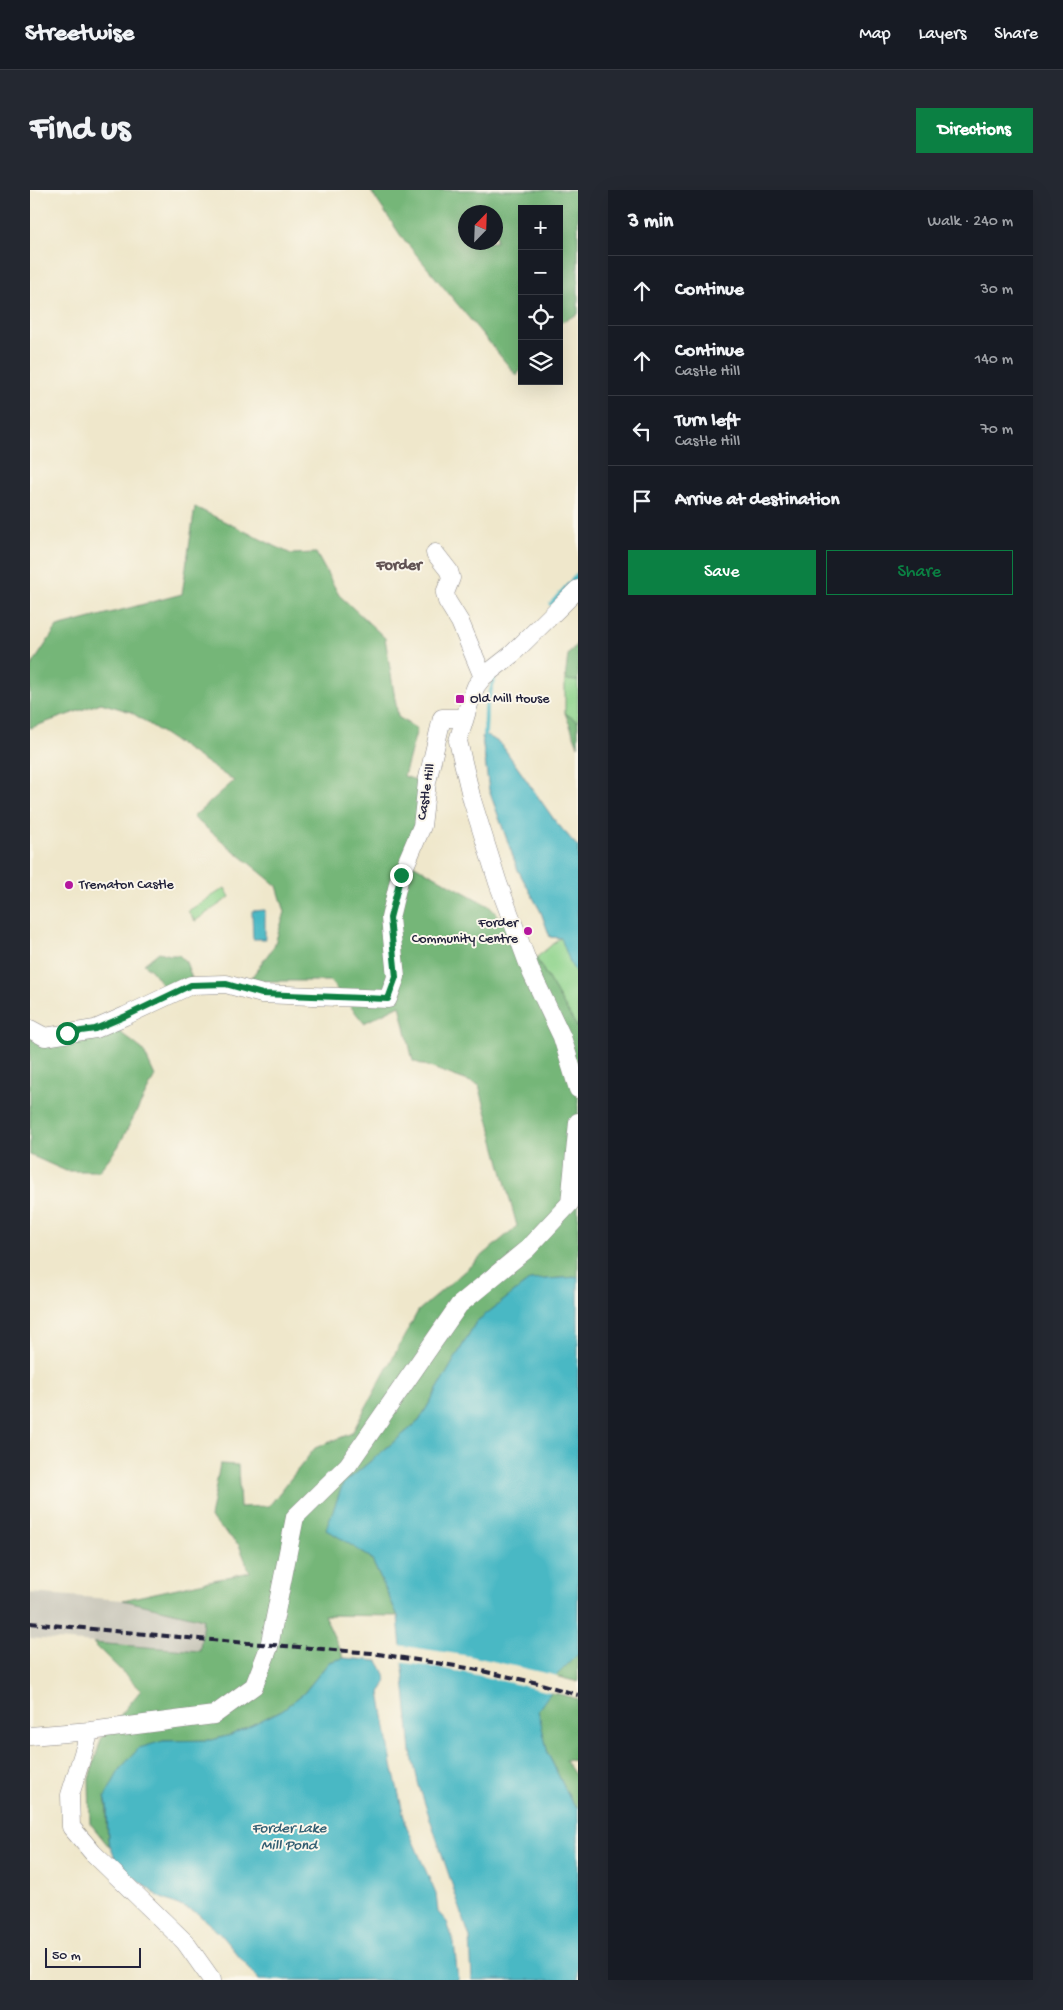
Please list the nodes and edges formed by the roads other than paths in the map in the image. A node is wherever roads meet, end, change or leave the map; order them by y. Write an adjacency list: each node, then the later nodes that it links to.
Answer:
1 (435, 554): 3 (street)
2 (578, 589): 3 (street)
3 (483, 676): 4 (street)
4 (464, 718): 5 (street, Castle Hill); 6 (street)
5 (30, 1030)
6 (578, 1089)
7 (578, 1122): 8 (street)
8 (90, 1732): 9 (street); 10 (street)
9 (30, 1736)
10 (212, 1980)

